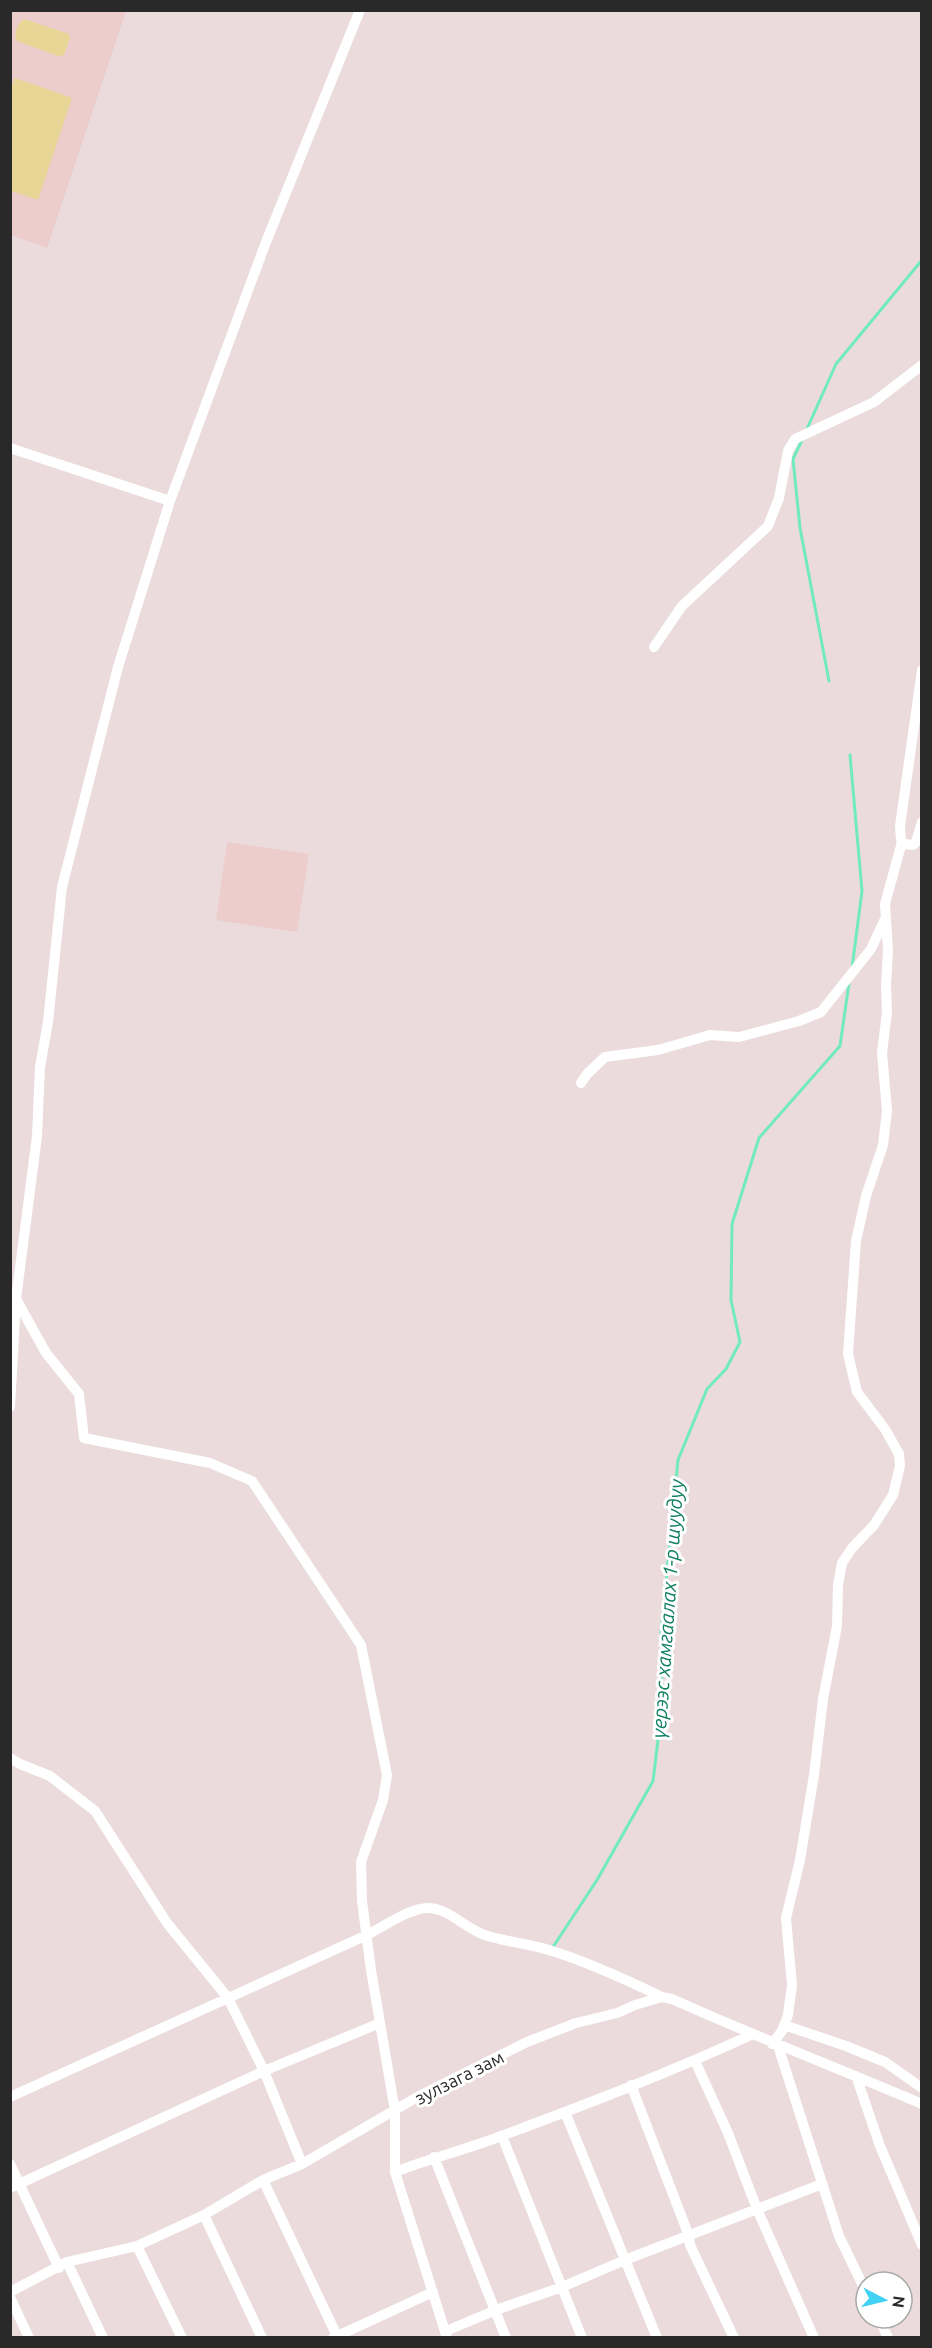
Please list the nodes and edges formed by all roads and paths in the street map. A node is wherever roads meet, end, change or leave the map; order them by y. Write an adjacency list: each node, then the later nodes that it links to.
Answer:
1 (360, 10): 4 (street)
2 (921, 365): 5 (street)
3 (10, 448): 4 (street)
4 (170, 501): 12 (street)
5 (654, 647)
6 (921, 670): 7 (street)
7 (917, 742): 9 (street)
8 (921, 822): 9 (street)
9 (902, 842): 10 (street)
10 (886, 916): 11 (street); 19 (street)
11 (581, 1083)
12 (13, 1300): 13 (street); 15 (street)
13 (10, 1407)
14 (10, 1758): 17 (street)
15 (367, 1935): 16 (street); 17 (street); 18 (street)
16 (662, 1997): 20 (street); 29 (street, зулзага зам)
17 (228, 1998): 23 (street); 27 (street)
18 (380, 2023): 23 (street); 29 (street)
19 (784, 2025): 21 (street); 26 (street)
20 (751, 2035): 21 (street); 22 (street)
21 (775, 2045): 24 (street); 37 (street)
22 (695, 2061): 25 (street); 39 (street)
23 (264, 2072): 34 (street); 38 (street)
24 (856, 2076): 28 (street); 42 (street)
25 (631, 2085): 30 (street); 41 (street)
26 (921, 2088)
27 (10, 2097)
28 (921, 2104)
29 (395, 2111): 34 (street, зулзага зам); 35 (street)
30 (565, 2112): 31 (street); 44 (street)
31 (502, 2136): 32 (street); 47 (street)
32 (434, 2157): 35 (street); 51 (street)
33 (10, 2164): 38 (street)
34 (302, 2164): 36 (street, зулзага зам)
35 (395, 2172): 49 (street)
36 (263, 2180): 40 (street, зулзага зам); 57 (street)
37 (822, 2184): 39 (street); 46 (street)
38 (15, 2186): 45 (street)
39 (757, 2209): 41 (street); 62 (street)
40 (204, 2215): 43 (street, зулзага зам); 56 (street)
41 (690, 2236): 44 (street); 61 (street)
42 (921, 2245)
43 (137, 2246): 45 (street, зулзага зам); 55 (street)
44 (625, 2260): 47 (street); 60 (street)
45 (63, 2265): 48 (street, зулзага зам); 54 (street)
46 (855, 2270)
47 (562, 2287): 51 (street); 59 (street)
48 (10, 2292)
49 (434, 2292): 52 (street); 57 (street)
50 (10, 2297): 53 (street)
51 (496, 2310): 52 (street); 58 (street)
52 (447, 2334)
53 (29, 2337)
54 (103, 2337)
55 (182, 2337)
56 (262, 2337)
57 (336, 2337)
58 (506, 2337)
59 (582, 2337)
60 (657, 2337)
61 (734, 2337)
62 (814, 2337)

